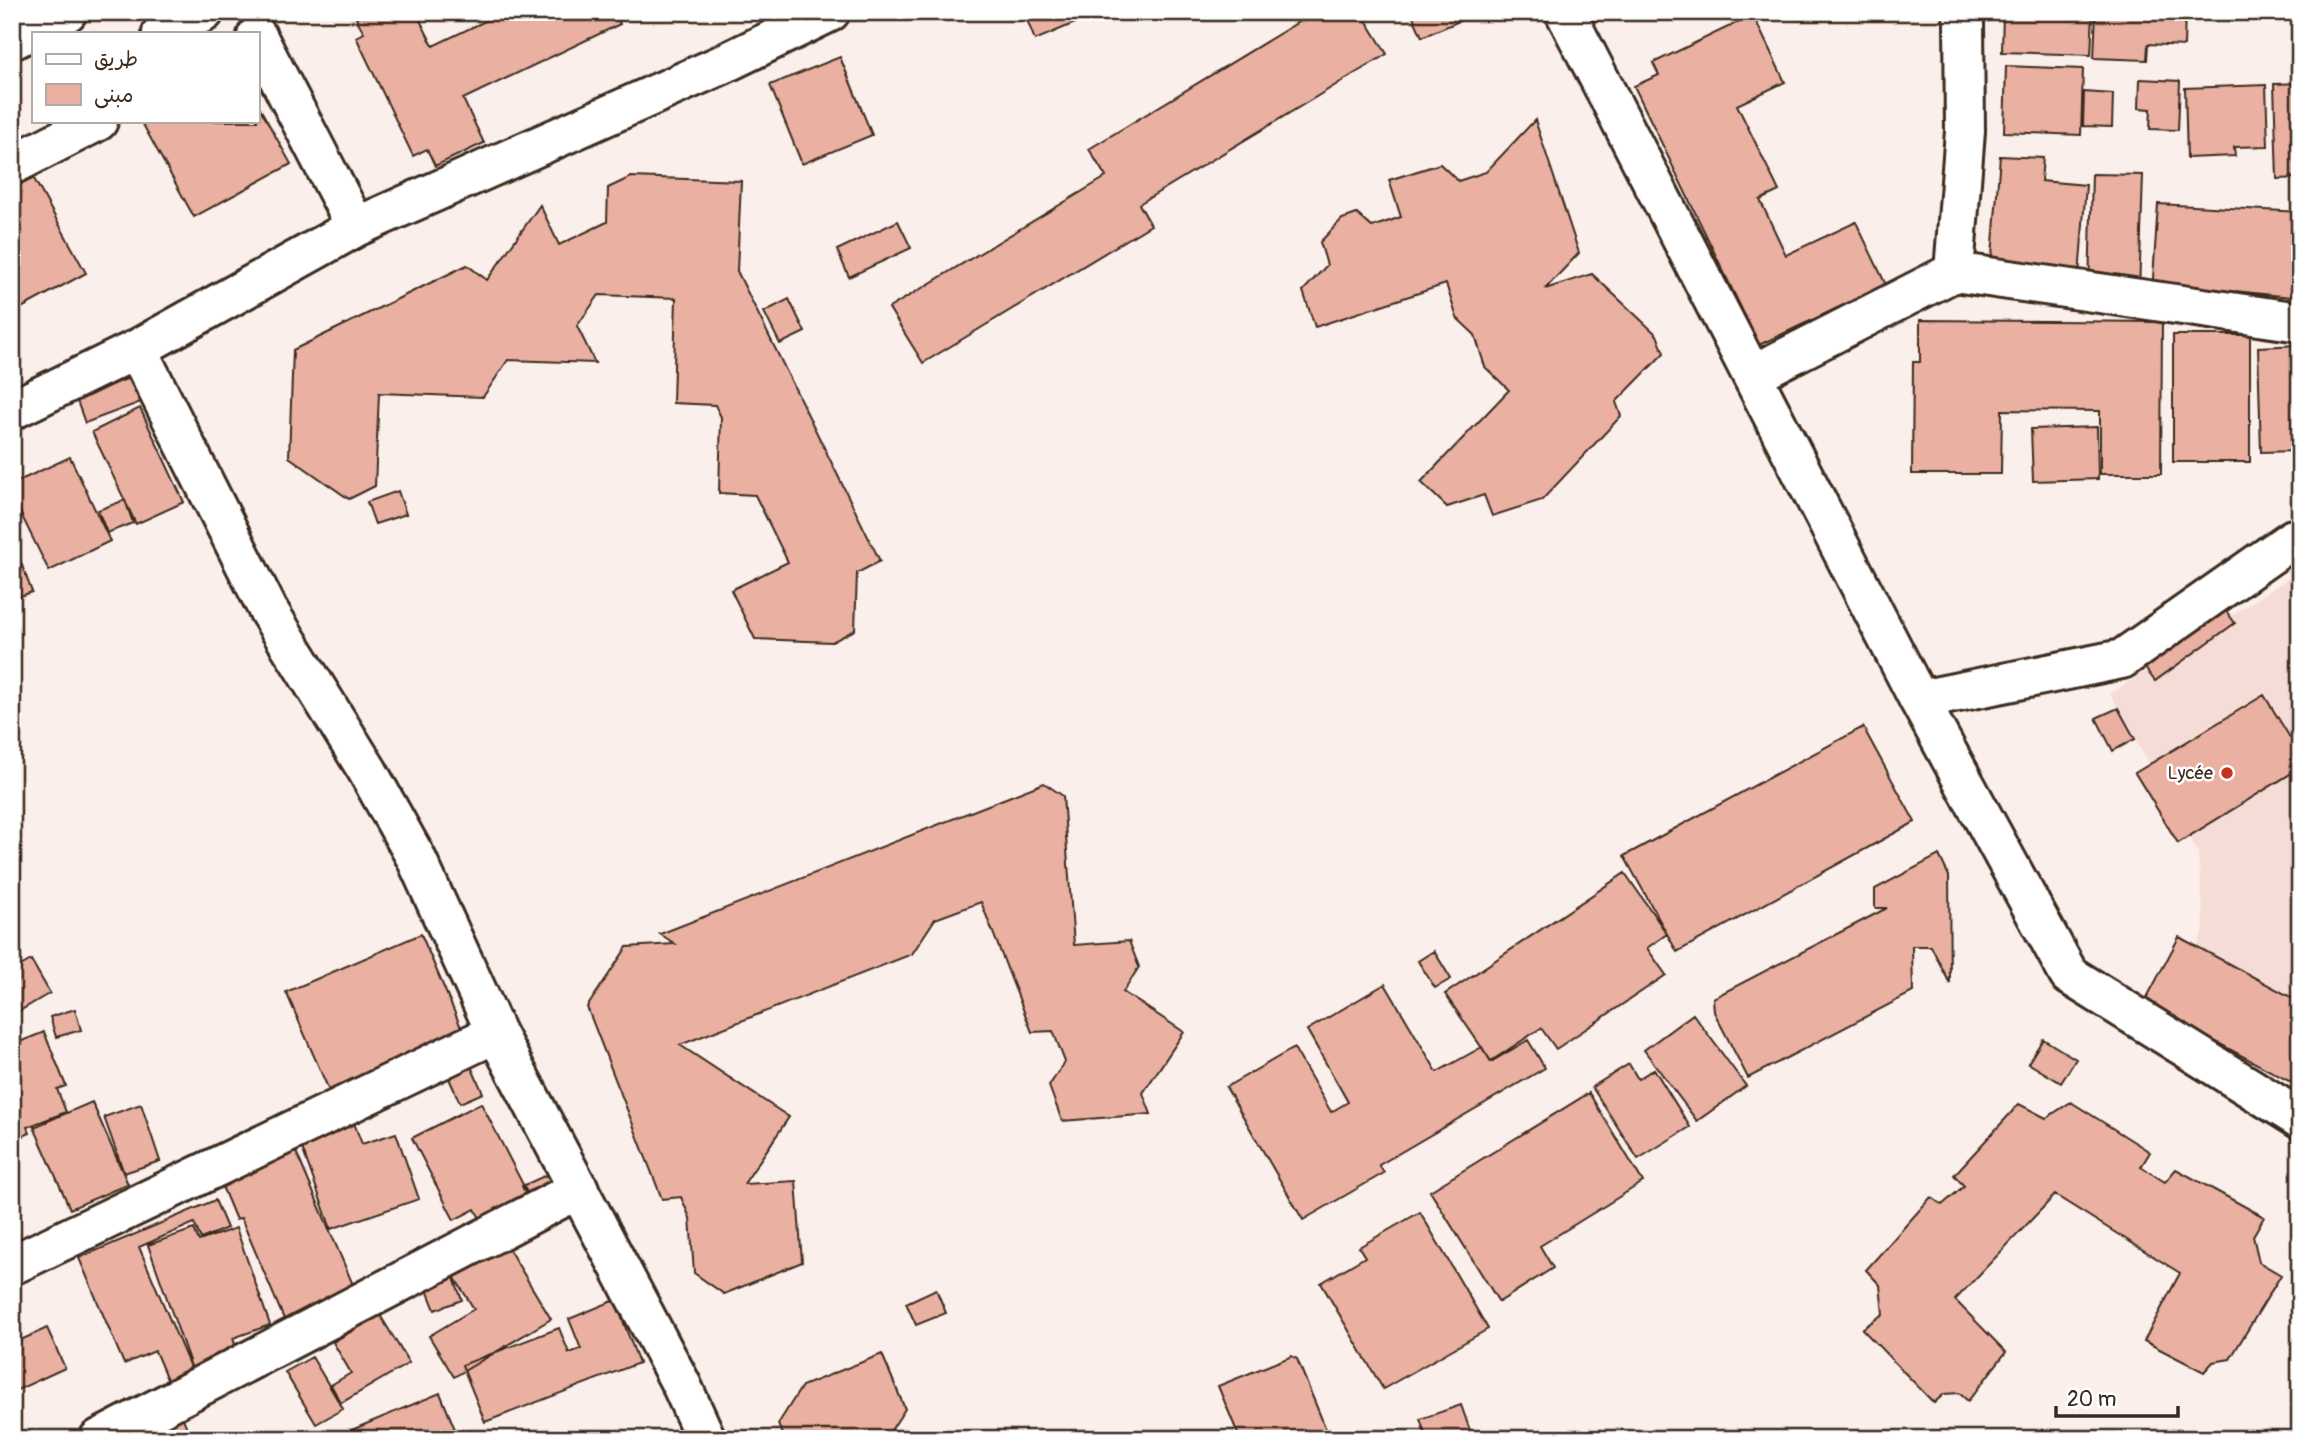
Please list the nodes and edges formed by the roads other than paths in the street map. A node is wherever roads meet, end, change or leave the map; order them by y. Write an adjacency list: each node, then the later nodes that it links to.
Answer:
1 (70, 12): 7 (street); 11 (street)
2 (204, 12): 8 (street)
3 (245, 12): 9 (street)
4 (830, 12): 14 (street)
5 (1565, 12): 18 (street)
6 (1962, 12): 15 (street)
7 (82, 32)
8 (164, 32)
9 (256, 32)
10 (259, 38): 14 (street)
11 (12, 40)
12 (96, 122): 13 (street)
13 (12, 164)
14 (356, 228): 17 (street)
15 (1954, 271): 16 (street); 18 (street)
16 (2300, 322)
17 (137, 349): 19 (street); 22 (street)
18 (1752, 375): 21 (street)
19 (12, 410)
20 (2300, 538): 21 (street)
21 (1919, 700): 23 (street)
22 (496, 1033): 24 (street); 25 (street)
23 (2300, 1119)
24 (579, 1189): 26 (street); 27 (street)
25 (12, 1265)
26 (99, 1439)
27 (706, 1439)

